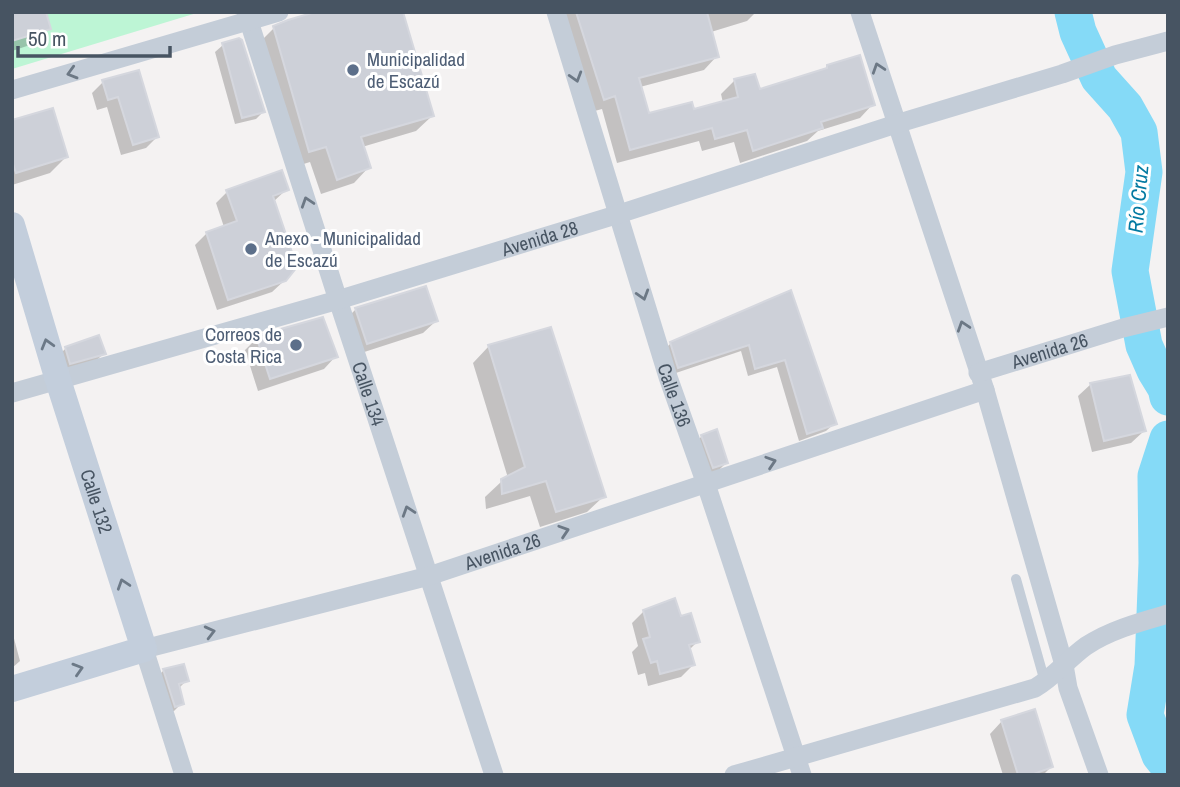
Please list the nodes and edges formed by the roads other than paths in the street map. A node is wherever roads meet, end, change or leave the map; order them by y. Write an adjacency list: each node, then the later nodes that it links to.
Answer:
1 (279, 12): 4 (street)
2 (556, 12): 8 (street, Calle 136, one-way to 8)
3 (860, 12): 7 (street, one-way to 3)
4 (248, 17): 6 (street, one-way to 6); 10 (street, Calle 134, one-way to 4)
5 (1168, 41): 7 (street, Avenida 28)
6 (12, 90)
7 (896, 124): 8 (street, Avenida 28); 13 (street, one-way to 7)
8 (619, 214): 10 (street, Avenida 28); 15 (street, Calle 136, one-way to 15)
9 (12, 225): 12 (main road, Calle 132, one-way to 9)
10 (338, 300): 12 (street, Avenida 28); 16 (street, Calle 134, one-way to 10)
11 (1168, 317): 13 (street, Avenida 26)
12 (58, 380): 14 (street, Avenida 28); 19 (main road, Calle 132, one-way to 12)
13 (981, 382): 15 (street, Avenida 26, one-way to 13); 20 (street)
14 (12, 393)
15 (706, 484): 16 (street, Avenida 26, one-way to 15); 23 (street, Calle 136)
16 (429, 576): 19 (street, Avenida 26, one-way to 16); 25 (street, Calle 134)
17 (1016, 579): 21 (lane)
18 (1168, 614): 20 (street)
19 (144, 649): 22 (main road, Avenida 26, one-way to 19); 24 (street, Calle 132)
20 (1063, 665): 21 (street); 27 (street)
21 (1045, 682): 23 (street)
22 (12, 689)
23 (799, 766): 26 (street)
24 (184, 775)
25 (494, 775)
26 (734, 775)
27 (1099, 775)

